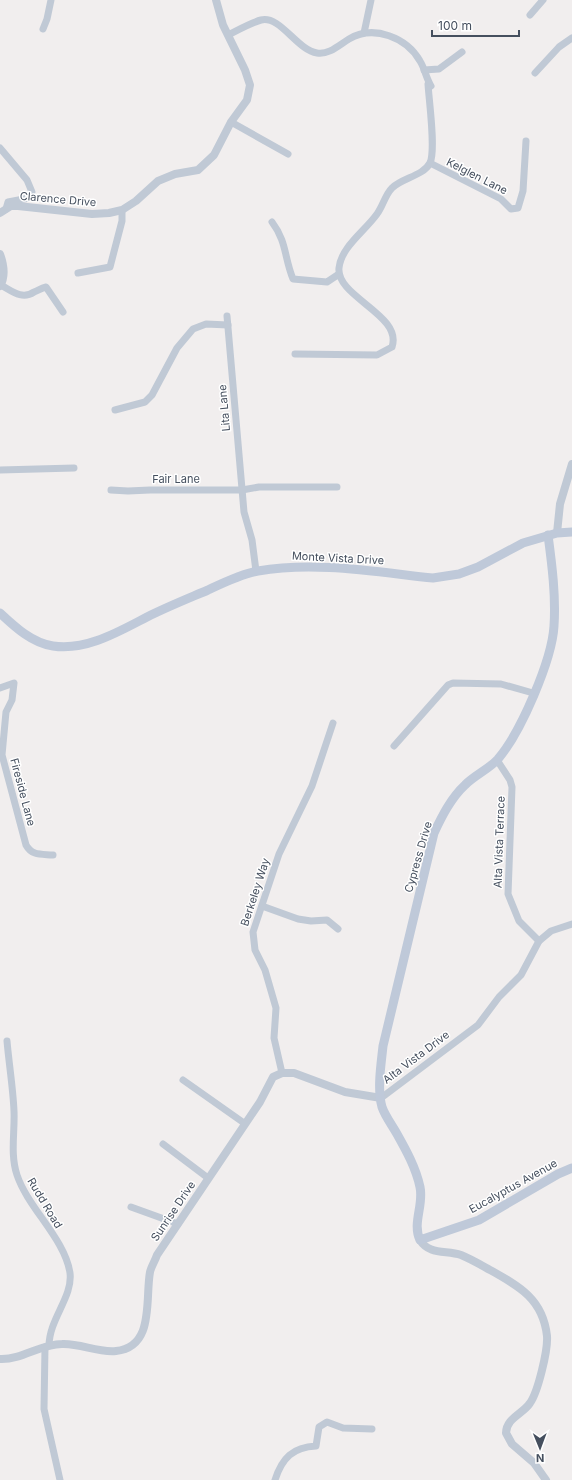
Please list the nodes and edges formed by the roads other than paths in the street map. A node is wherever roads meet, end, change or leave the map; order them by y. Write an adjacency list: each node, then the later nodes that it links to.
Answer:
1 (50, 0): 6 (street)
2 (216, 0): 8 (street, Clarence Drive)
3 (371, 0): 7 (street)
4 (543, 0): 5 (street)
5 (530, 15)
6 (43, 29)
7 (364, 33): 8 (street); 11 (street)
8 (228, 35): 13 (street, Clarence Drive)
9 (572, 38): 12 (street)
10 (462, 52): 11 (street)
11 (424, 70): 17 (street)
12 (535, 73)
13 (231, 122): 16 (street); 18 (street, Clarence Drive)
14 (526, 141): 17 (street, Kelglen Lane)
15 (0, 148): 19 (street)
16 (288, 154)
17 (430, 163): 23 (street)
18 (122, 210): 19 (street, Clarence Drive); 22 (street)
19 (3, 211)
20 (272, 222): 23 (street)
21 (0, 254): 24 (street)
22 (78, 272)
23 (339, 274): 28 (street)
24 (0, 285): 25 (street)
25 (63, 312)
26 (227, 316): 27 (street, Lita Lane)
27 (228, 324): 29 (street); 35 (street, Lita Lane)
28 (295, 354)
29 (115, 410)
30 (572, 464): 37 (street)
31 (74, 468): 32 (street)
32 (0, 470)
33 (337, 487): 35 (street)
34 (111, 490): 35 (street, Fair Lane)
35 (242, 490): 39 (street, Lita Lane)
36 (572, 532): 37 (main road, Monte Vista Drive)
37 (557, 533): 38 (main road, Monte Vista Drive)
38 (548, 535): 39 (main road, Monte Vista Drive); 42 (main road, Cypress Drive)
39 (256, 571): 40 (main road, Monte Vista Drive)
40 (0, 613)
41 (0, 688): 46 (street, Fireside Lane)
42 (534, 693): 44 (street); 45 (main road, Cypress Drive)
43 (333, 723): 47 (street, Berkeley Way)
44 (394, 746)
45 (497, 760): 50 (street, Alta Vista Terrace); 54 (main road, Cypress Drive)
46 (53, 855)
47 (262, 906): 49 (street); 52 (street, Berkeley Way)
48 (572, 924): 50 (street, Alta Vista Drive)
49 (338, 929)
50 (539, 942): 54 (street, Alta Vista Drive)
51 (7, 1041): 62 (street, Rudd Road)
52 (282, 1073): 54 (street); 55 (street, Sunrise Drive)
53 (183, 1080): 55 (street)
54 (381, 1098): 61 (main road, Alta Vista Drive)
55 (244, 1123): 58 (street, Sunrise Drive)
56 (163, 1144): 58 (street)
57 (572, 1168): 61 (main road, Eucalyptus Avenue)
58 (208, 1178): 60 (street, Sunrise Drive)
59 (131, 1207): 60 (street)
60 (178, 1224): 62 (street, Sunrise Drive)
61 (420, 1240): 67 (street)
62 (47, 1346): 63 (street, Sunrise Drive); 65 (street, Rudd Road)
63 (0, 1359)
64 (372, 1428): 66 (street)
65 (60, 1480)
66 (275, 1480)
67 (546, 1480)

